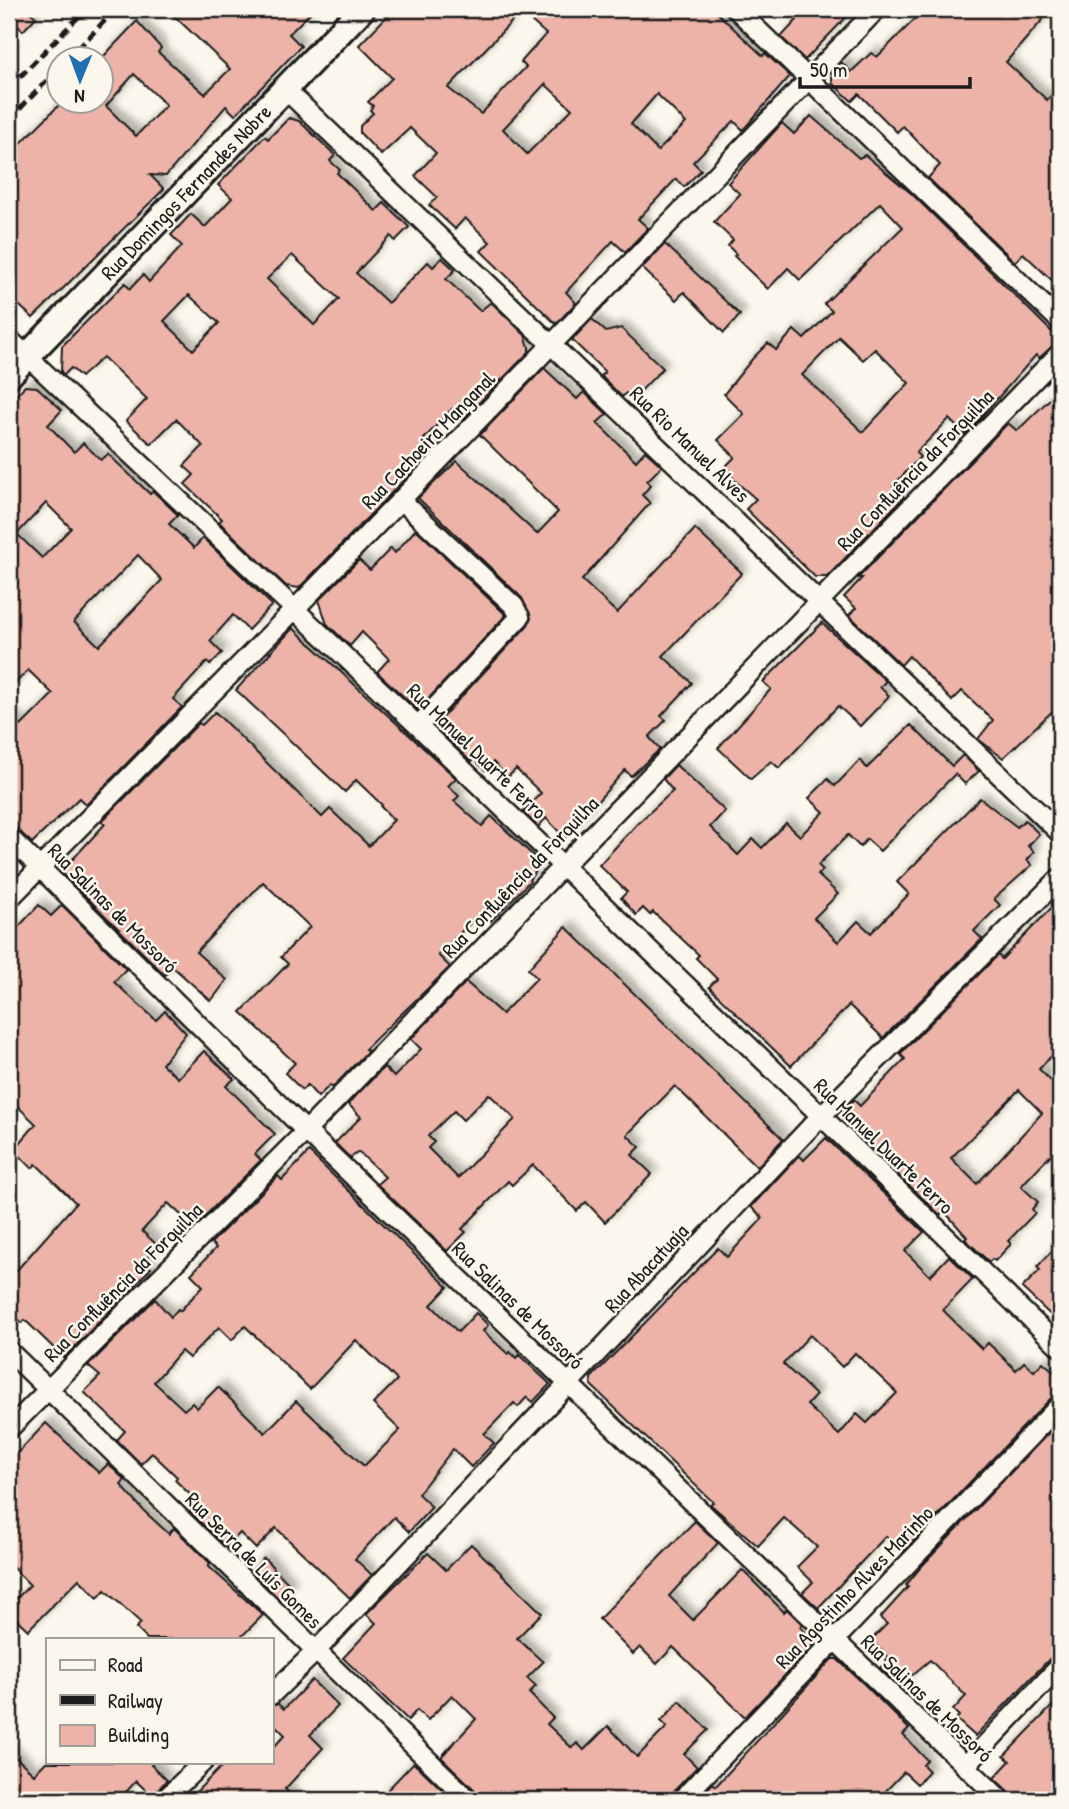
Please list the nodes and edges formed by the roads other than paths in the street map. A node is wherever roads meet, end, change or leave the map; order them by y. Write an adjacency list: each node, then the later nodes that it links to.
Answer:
1 (362, 9): 5 (street, Rua Domingos Fernandes Nobre)
2 (736, 9): 4 (street)
3 (877, 9): 4 (street, Rua Cachoeira Manganal)
4 (810, 79): 6 (street); 8 (street, Rua Cachoeira Manganal)
5 (285, 89): 8 (street, Rua Rio Manuel Alves); 10 (street, Rua Domingos Fernandes Nobre)
6 (1060, 321)
7 (9, 340): 10 (street, Rua Manuel Duarte Ferro)
8 (552, 344): 11 (street, Rua Cachoeira Manganal); 12 (street, Rua Rio Manuel Alves)
9 (1060, 353): 12 (street, Rua Confluência da Forquilha)
10 (17, 366): 13 (street, Rua Manuel Duarte Ferro)
11 (401, 500): 13 (street, Rua Cachoeira Manganal); 14 (street)
12 (820, 600): 15 (street, Rua Rio Manuel Alves); 17 (street, Rua Confluência da Forquilha)
13 (295, 609): 14 (street, Rua Manuel Duarte Ferro); 18 (street, Rua Cachoeira Manganal)
14 (418, 726): 17 (street, Rua Manuel Duarte Ferro)
15 (1060, 833)
16 (9, 837): 18 (street, Rua Salinas de Mossoró)
17 (563, 865): 21 (street, Rua Manuel Duarte Ferro); 22 (street, Rua Confluência da Forquilha)
18 (41, 868): 20 (street, Rua Cachoeira Manganal); 22 (street, Rua Salinas de Mossoró)
19 (1060, 878): 21 (street, Rua Abacatuaja)
20 (9, 899)
21 (820, 1117): 23 (street, Rua Manuel Duarte Ferro); 25 (street, Rua Abacatuaja)
22 (306, 1131): 25 (street, Rua Salinas de Mossoró); 26 (street, Rua Confluência da Forquilha)
23 (1060, 1347)
24 (9, 1350): 26 (street, Rua Serra de Luís Gomes)
25 (568, 1385): 29 (street, Rua Salinas de Mossoró); 30 (street, Rua Abacatuaja)
26 (48, 1389): 28 (street, Rua Confluência da Forquilha); 30 (street, Rua Serra de Luís Gomes)
27 (1060, 1405): 29 (street, Rua Agostinho Alves Marinho)
28 (9, 1429)
29 (834, 1640): 34 (street, Rua Salinas de Mossoró); 37 (street, Rua Agostinho Alves Marinho)
30 (316, 1652): 32 (street, Rua Abacatuaja); 36 (street, Rua Serra de Luís Gomes)
31 (1060, 1666): 34 (street)
32 (273, 1693)
33 (201, 1764): 35 (street)
34 (965, 1766): 38 (street, Rua Salinas de Mossoró)
35 (164, 1800)
36 (469, 1800)
37 (681, 1800)
38 (1001, 1800)

